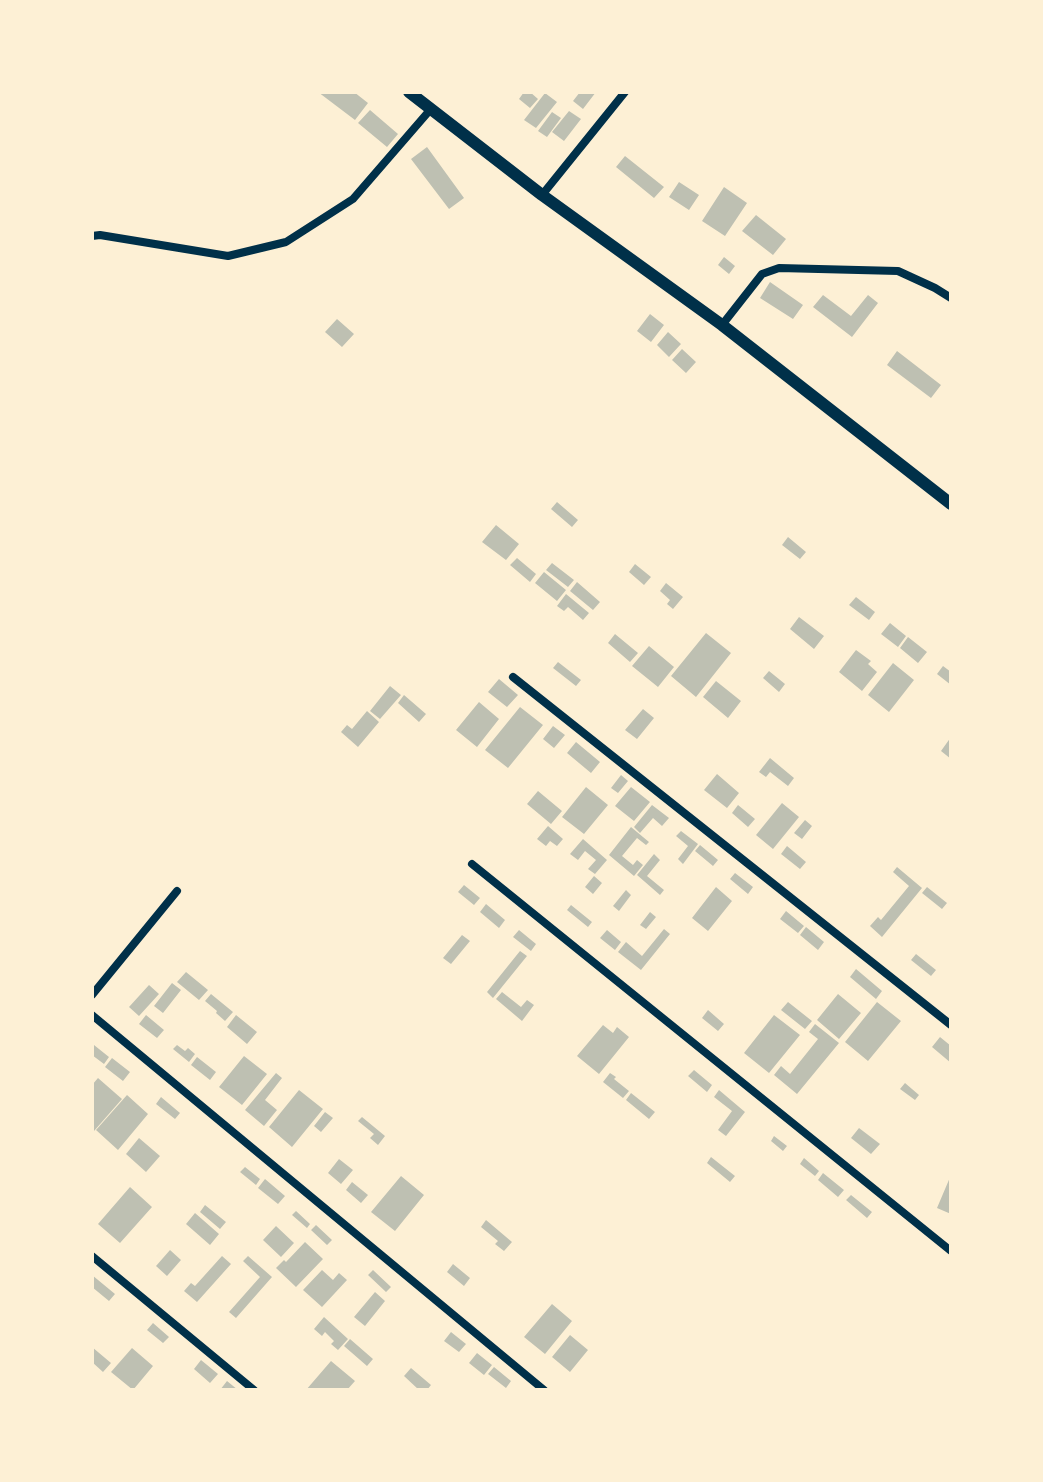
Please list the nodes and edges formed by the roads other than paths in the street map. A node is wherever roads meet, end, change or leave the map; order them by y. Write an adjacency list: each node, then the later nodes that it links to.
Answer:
1 (409, 92): 3 (main road)
2 (625, 92): 4 (street)
3 (430, 110): 4 (main road); 5 (street)
4 (542, 195): 7 (main road)
5 (92, 236)
6 (951, 298): 7 (street)
7 (722, 325): 8 (main road)
8 (951, 504)
9 (513, 677): 14 (street)
10 (472, 864): 15 (street)
11 (177, 891): 12 (street)
12 (92, 995)
13 (92, 1015): 18 (street)
14 (951, 1025)
15 (951, 1251)
16 (92, 1256): 17 (street)
17 (254, 1390)
18 (544, 1390)

